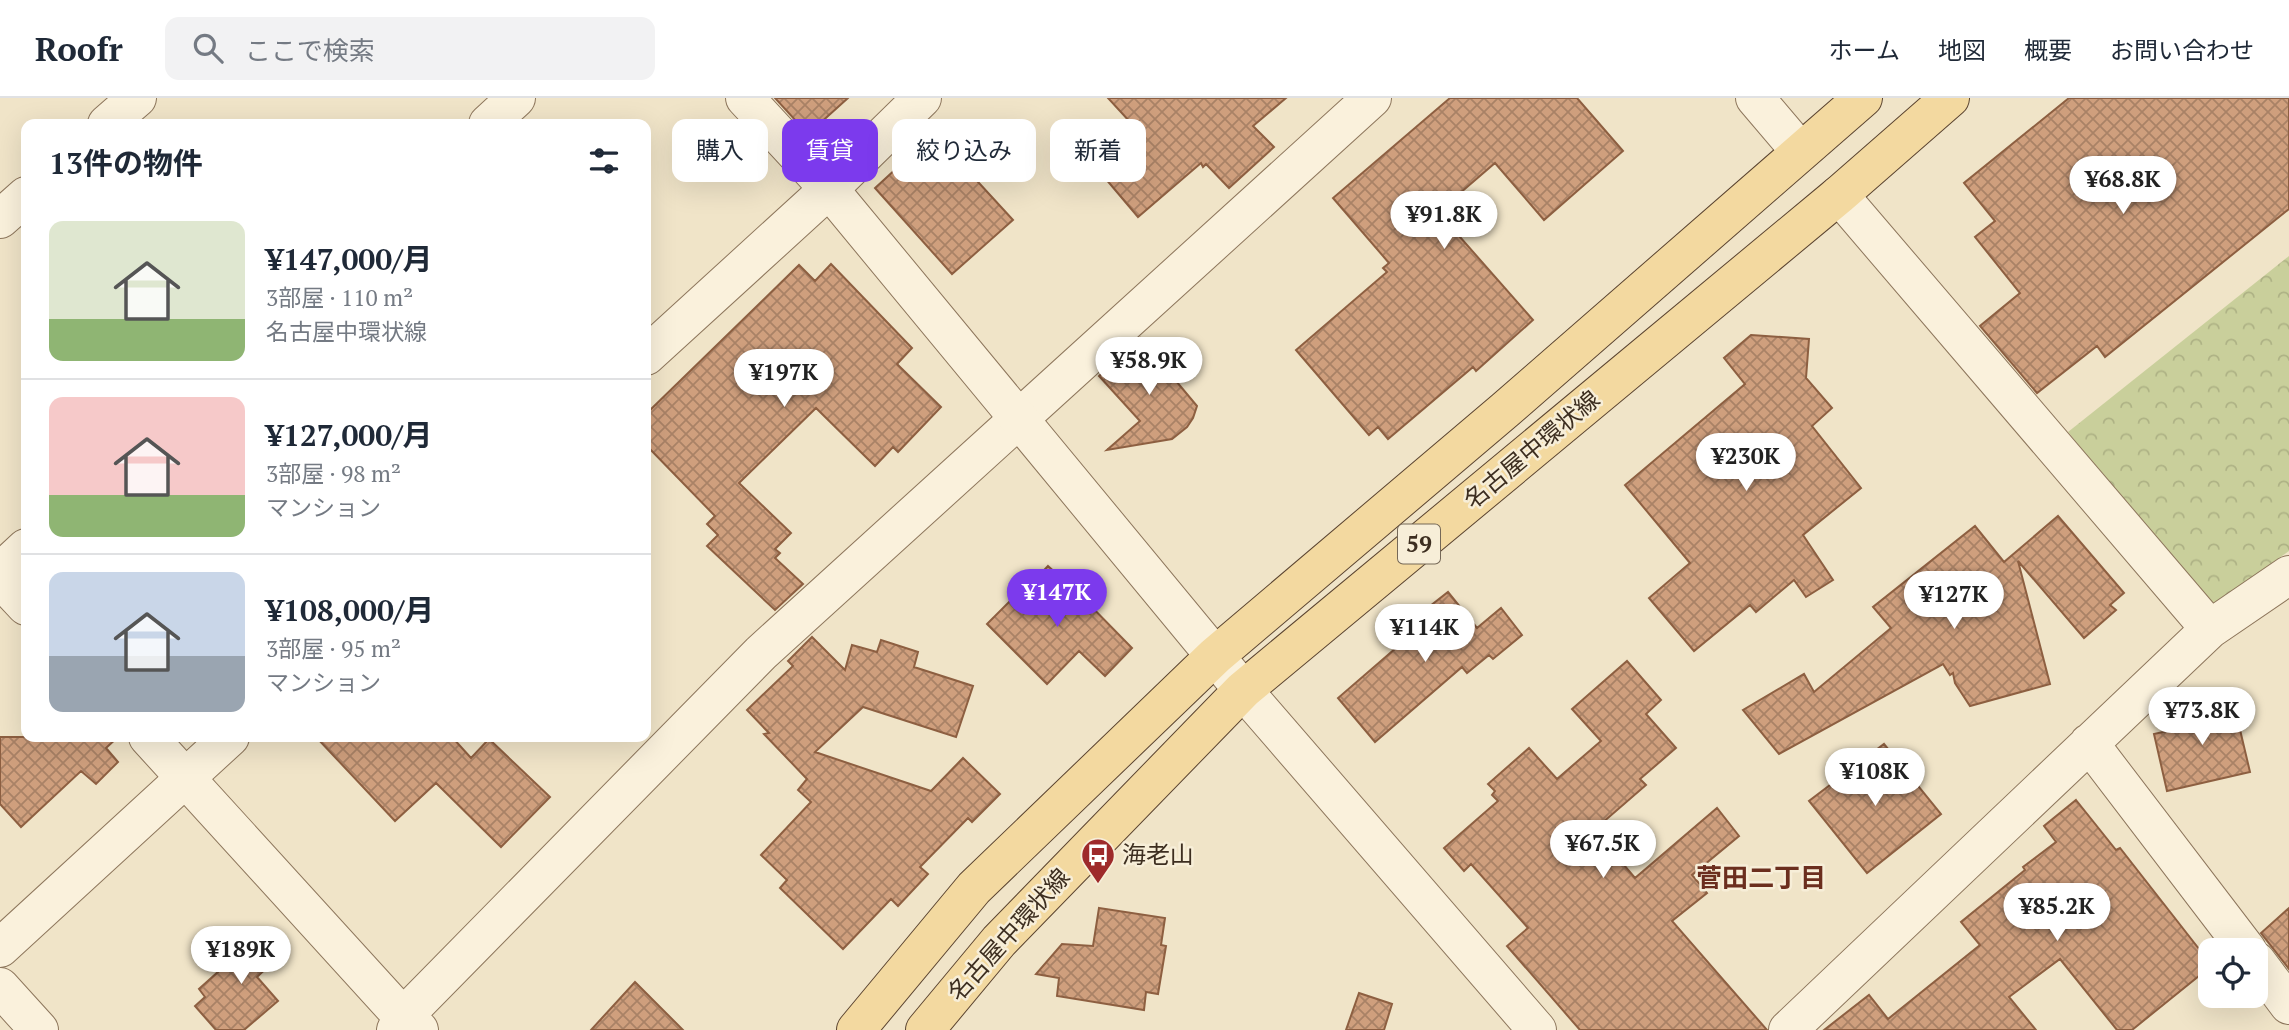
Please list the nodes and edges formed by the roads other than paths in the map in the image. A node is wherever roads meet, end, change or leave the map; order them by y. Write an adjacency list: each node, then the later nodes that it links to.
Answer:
1 (137, 98): 9 (street)
2 (516, 98): 10 (street)
3 (745, 98): 12 (street)
4 (922, 98): 12 (street)
5 (1372, 98): 17 (street)
6 (1755, 98): 11 (street)
7 (1863, 98): 11 (main road, 名古屋中環状線 / 59)
8 (1950, 98): 13 (main road, 名古屋中環状線 / 59)
9 (113, 119)
10 (493, 119)
11 (1800, 151): 23 (main road, 名古屋中環状線 / 59)
12 (829, 189): 16 (street); 17 (street)
13 (1839, 195): 22 (street); 24 (main road, 名古屋中環状線 / 59)
14 (21, 200): 15 (street)
15 (0, 219)
16 (651, 351)
17 (1018, 420): 23 (street); 34 (street)
18 (21, 553): 19 (street)
19 (0, 575): 21 (street)
20 (2289, 575): 22 (street)
21 (21, 600)
22 (2210, 629): 27 (street)
23 (1215, 656): 24 (street); 36 (main road, 名古屋中環状線 / 59)
24 (1243, 690): 37 (main road, 名古屋中環状線 / 59); 38 (street)
25 (153, 742): 28 (street)
26 (225, 742): 28 (street)
27 (2089, 743): 29 (street); 39 (street)
28 (186, 778): 30 (street); 34 (street)
29 (2238, 938)
30 (0, 948)
31 (2268, 977): 33 (street)
32 (0, 987): 35 (street)
33 (2289, 1005)
34 (406, 1026)
35 (39, 1030)
36 (856, 1030)
37 (925, 1030)
38 (1537, 1030)
39 (1788, 1030)

